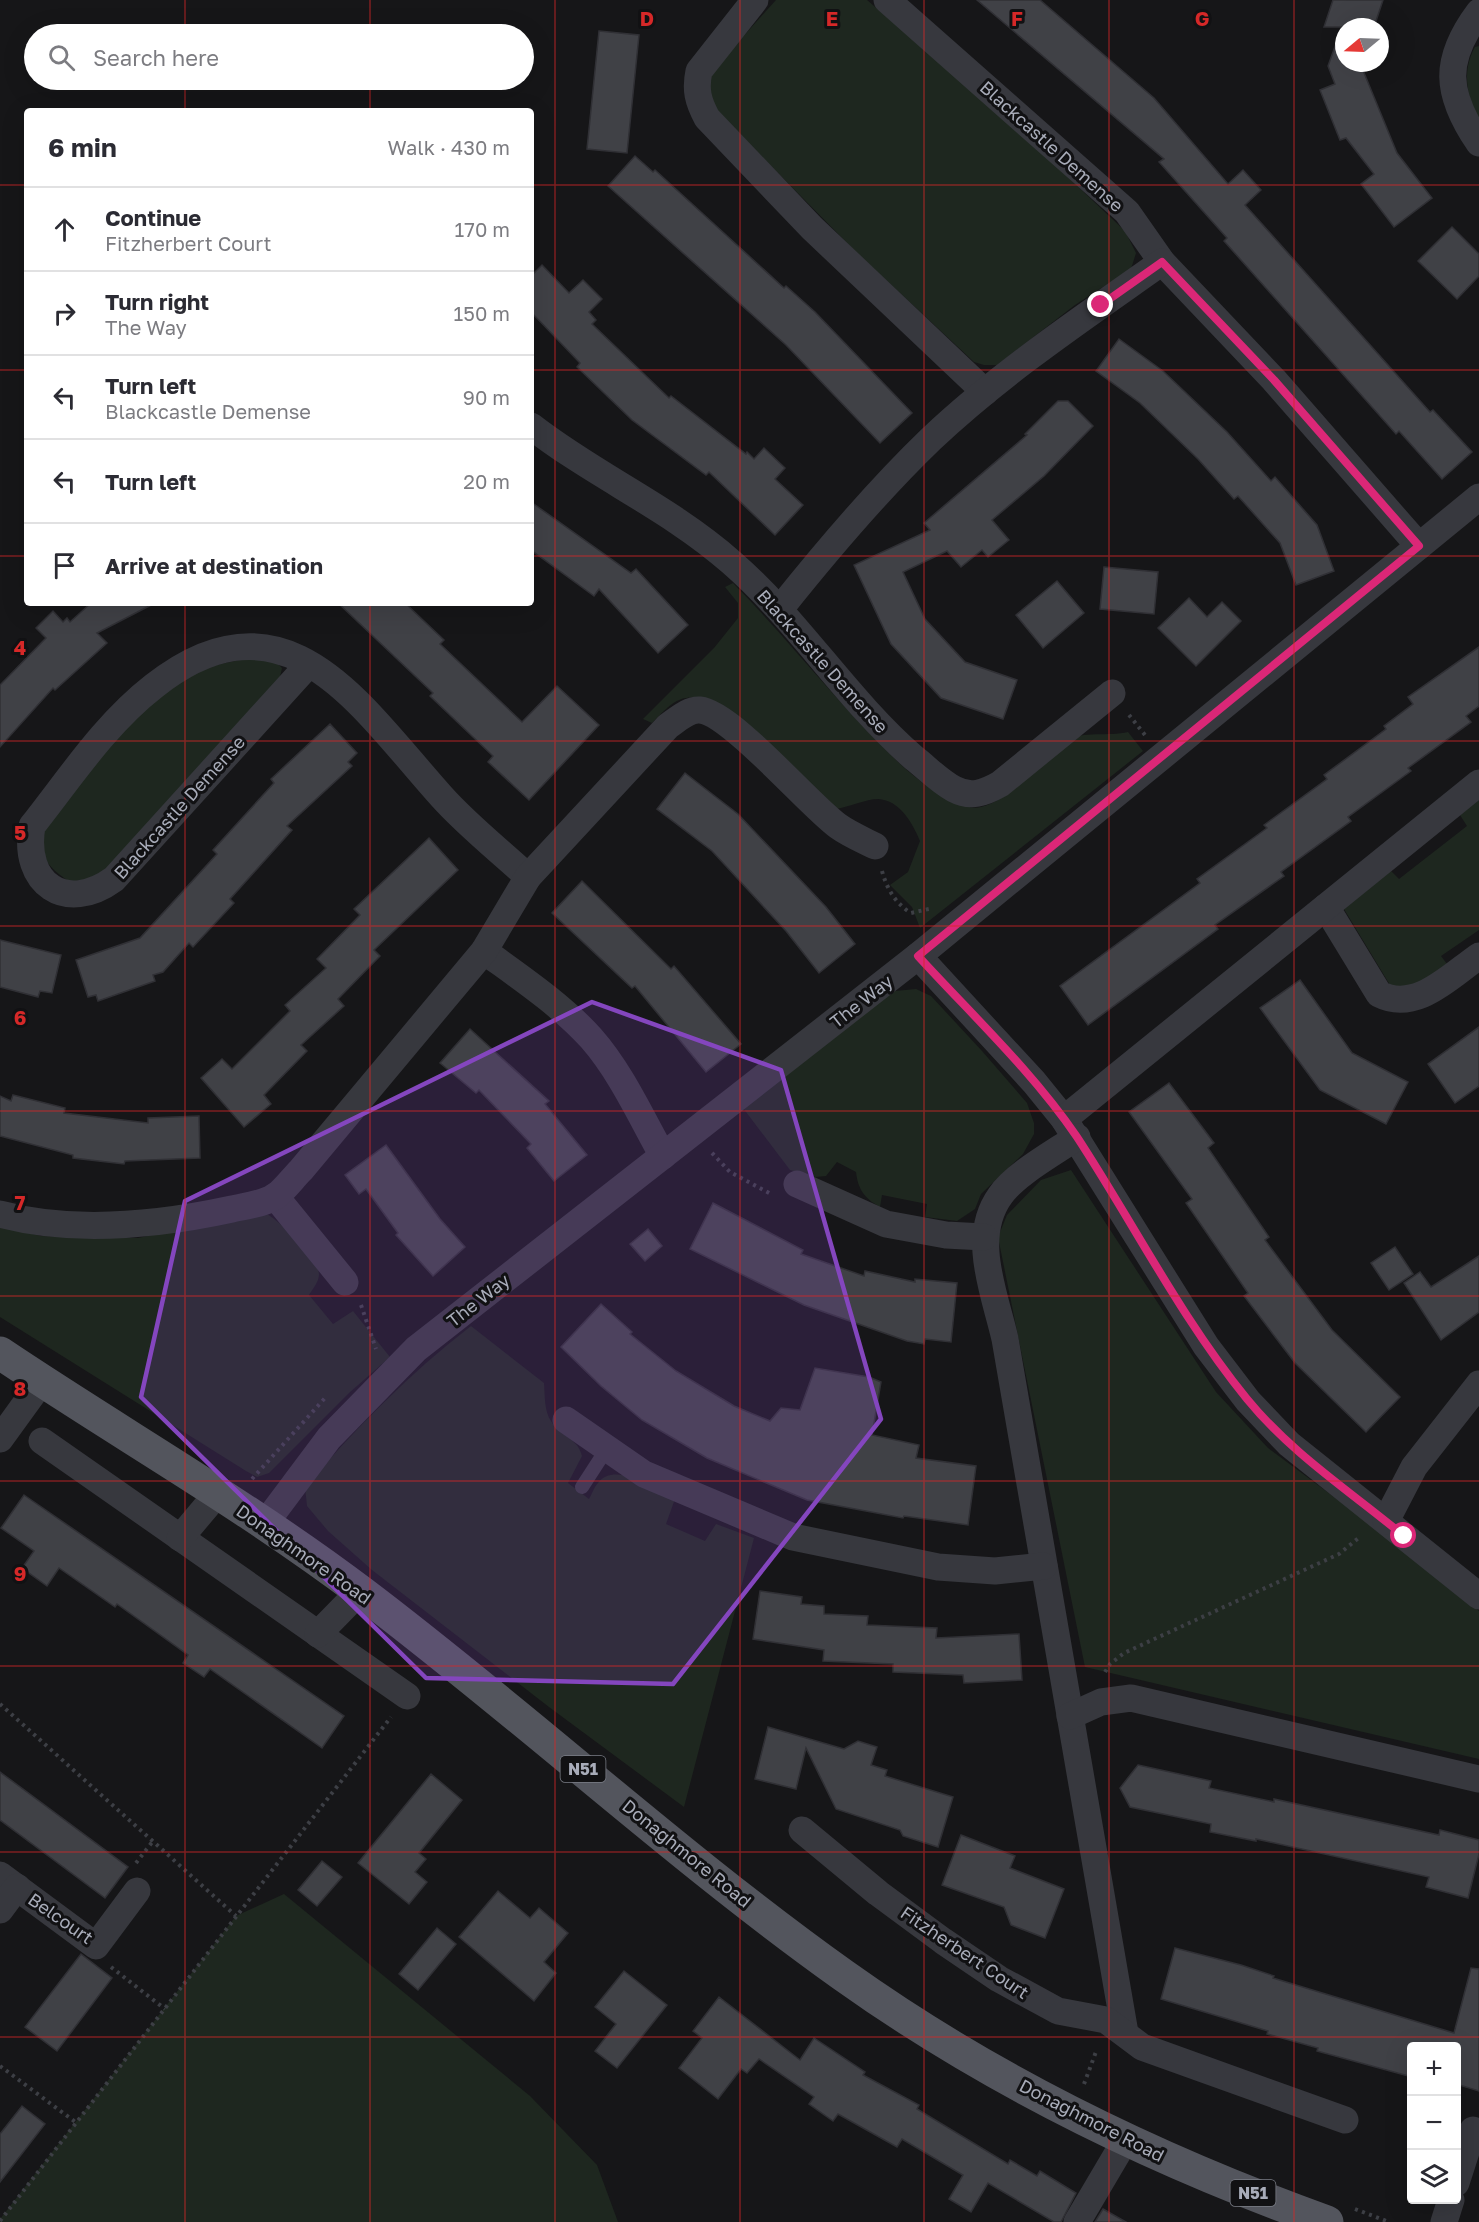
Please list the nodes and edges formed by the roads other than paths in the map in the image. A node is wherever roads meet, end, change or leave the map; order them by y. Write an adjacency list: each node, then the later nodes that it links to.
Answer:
1 (755, 0): 6 (street)
2 (887, 0): 5 (street, Blackcastle Demense)
3 (1479, 12): 4 (street)
4 (1479, 143)
5 (1162, 262): 6 (street); 9 (street, Blackcastle Demense)
6 (985, 392): 10 (street)
7 (534, 428): 10 (street, Blackcastle Demense)
8 (1479, 497): 9 (street, The Way)
9 (1419, 546): 18 (street, The Way)
10 (780, 609): 12 (street, Blackcastle Demense)
11 (309, 664): 11 (street, Blackcastle Demense); 15 (street, Blackcastle Demense)
12 (1112, 693)
13 (1479, 783): 16 (street)
14 (875, 846): 15 (street)
15 (528, 877): 17 (street)
16 (1326, 907): 19 (street); 20 (street)
17 (484, 951): 21 (street); 23 (street)
18 (918, 956): 20 (street); 21 (street, The Way)
19 (1479, 956)
20 (1070, 1128): 25 (street); 36 (street)
21 (663, 1156): 37 (street, The Way)
22 (796, 1184): 25 (street)
23 (275, 1196): 24 (street); 26 (street)
24 (0, 1214)
25 (984, 1237): 39 (street)
26 (345, 1282)
27 (0, 1353): 28 (main road, Donaghmore Road / N51)
28 (42, 1381): 31 (street); 35 (main road, Donaghmore Road / N51)
29 (1479, 1384): 36 (street)
30 (567, 1420): 33 (street)
31 (0, 1439)
32 (42, 1442): 38 (street)
33 (606, 1450): 34 (lane); 39 (street)
34 (582, 1488)
35 (217, 1494): 37 (main road, Donaghmore Road / N51); 38 (street)
36 (1386, 1521): 41 (street)
37 (264, 1525): 40 (main road, Donaghmore Road / N51)
38 (180, 1538): 42 (street)
39 (1044, 1566): 44 (street)
40 (360, 1591): 42 (street); 53 (main road, Donaghmore Road / N51)
41 (1479, 1596)
42 (318, 1634): 43 (street)
43 (407, 1696)
44 (1070, 1716): 45 (street); 50 (street)
45 (1479, 1779)
46 (802, 1830): 50 (street, Fitzherbert Court)
47 (8, 1881): 48 (street, Belcourt); 49 (street)
48 (137, 1891)
49 (0, 1910)
50 (1116, 2026): 51 (street, Fitzherbert Court)
51 (1345, 2120)
52 (1473, 2130): 54 (street)
53 (1126, 2139): 56 (street); 57 (main road, Donaghmore Road / N51)
54 (1461, 2167)
55 (1449, 2204): 58 (street)
56 (1077, 2222)
57 (1327, 2222)
58 (1444, 2222)

